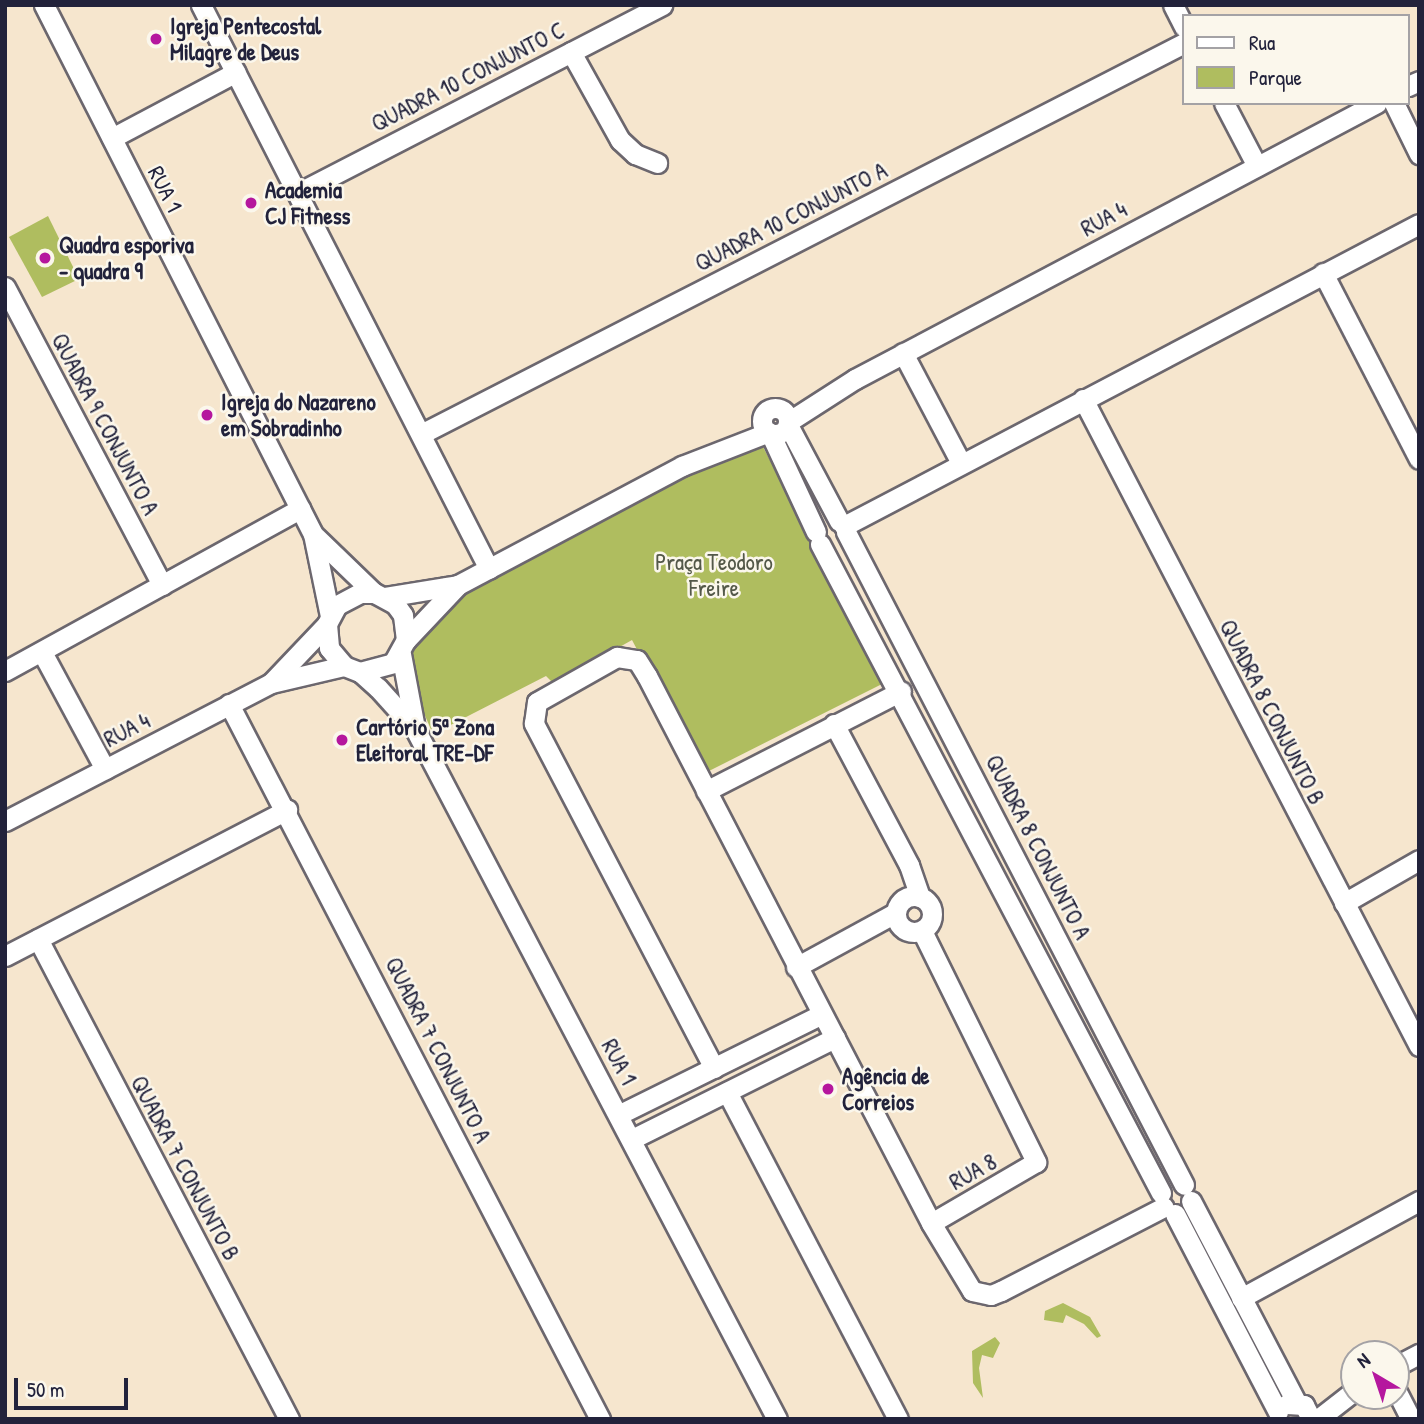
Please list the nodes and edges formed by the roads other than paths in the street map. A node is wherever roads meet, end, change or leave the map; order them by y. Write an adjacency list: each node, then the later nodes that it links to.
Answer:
1 (44, 5): 12 (street, RUA 1)
2 (201, 5): 8 (street)
3 (662, 5): 7 (street, QUADRA 10 CONJUNTO C)
4 (1173, 5): 5 (street)
5 (1182, 23)
6 (1182, 44): 23 (street, QUADRA 10 CONJUNTO A)
7 (571, 52): 14 (street); 16 (street, QUADRA 10 CONJUNTO C)
8 (236, 72): 12 (street); 16 (street)
9 (1225, 105): 15 (street)
10 (1373, 105): 15 (street, RUA 4)
11 (1395, 105): 13 (street)
12 (112, 138): 26 (street, RUA 1)
13 (1419, 155)
14 (657, 163)
15 (1257, 166): 20 (street, RUA 4)
16 (298, 193): 23 (street)
17 (1419, 224): 18 (street)
18 (1323, 273): 21 (street); 24 (street)
19 (5, 287): 31 (street, QUADRA 9 CONJUNTO A)
20 (903, 353): 22 (street, RUA 4); 25 (street)
21 (1083, 399): 25 (street); 54 (street, QUADRA 8 CONJUNTO B)
22 (776, 424): 27 (street, QUADRA 8 CONJUNTO A); 29 (street); 30 (street, RUA 4)
23 (421, 434): 30 (street)
24 (1419, 459)
25 (961, 463): 27 (street)
26 (300, 509): 28 (street, RUA 1); 31 (street)
27 (843, 526): 29 (street); 46 (street, QUADRA 8 CONJUNTO A)
28 (313, 534): 33 (street); 34 (street)
29 (818, 538): 40 (street)
30 (489, 569): 32 (street)
31 (162, 584): 36 (street)
32 (458, 585): 33 (street); 35 (street)
33 (379, 595): 34 (street); 35 (street)
34 (328, 620): 37 (street); 39 (street)
35 (403, 647): 37 (street); 43 (street)
36 (42, 652): 38 (street); 44 (street)
37 (352, 669): 39 (street); 43 (street)
38 (5, 671)
39 (271, 683): 41 (street, RUA 4)
40 (901, 691): 42 (street); 47 (street)
41 (229, 705): 44 (street, RUA 4); 48 (street, QUADRA 7 CONJUNTO A)
42 (834, 724): 45 (street); 53 (street)
43 (415, 730): 69 (street, RUA 1)
44 (105, 769): 50 (street, RUA 4)
45 (706, 791): 59 (street); 65 (street)
46 (982, 792): 47 (street); 49 (street, QUADRA 8 CONJUNTO A)
47 (960, 804): 51 (street)
48 (287, 810): 57 (street); 80 (street, QUADRA 7 CONJUNTO A)
49 (996, 819): 51 (street); 71 (street, QUADRA 8 CONJUNTO A)
50 (5, 821)
51 (974, 832): 73 (street)
52 (1419, 860): 54 (street)
53 (920, 897): 55 (street); 56 (street)
54 (1344, 902): 63 (street, QUADRA 8 CONJUNTO B)
55 (895, 913): 56 (street); 59 (street)
56 (922, 931): 74 (street, RUA 8)
57 (38, 939): 58 (street); 79 (street, QUADRA 7 CONJUNTO B)
58 (5, 956)
59 (796, 967): 60 (street)
60 (822, 1014): 61 (street); 62 (street)
61 (790, 1030): 64 (street); 65 (street)
62 (835, 1038): 64 (street); 74 (street)
63 (1419, 1046)
64 (802, 1054): 67 (street)
65 (714, 1068): 66 (street)
66 (670, 1089): 68 (street); 69 (street)
67 (727, 1092): 68 (street); 82 (street)
68 (682, 1114): 70 (street)
69 (620, 1115): 70 (street, RUA 1)
70 (632, 1139): 81 (street, RUA 1)
71 (1188, 1193): 73 (street); 73 (street); 75 (street, QUADRA 8 CONJUNTO A)
72 (1419, 1200): 75 (street)
73 (1167, 1204): 74 (street); 78 (street)
74 (931, 1223)
75 (1241, 1298): 77 (street, QUADRA 8 CONJUNTO A)
76 (1340, 1397): 77 (street)
77 (1307, 1411): 78 (street)
78 (1278, 1415)
79 (289, 1419)
80 (600, 1419)
81 (777, 1419)
82 (898, 1419)

